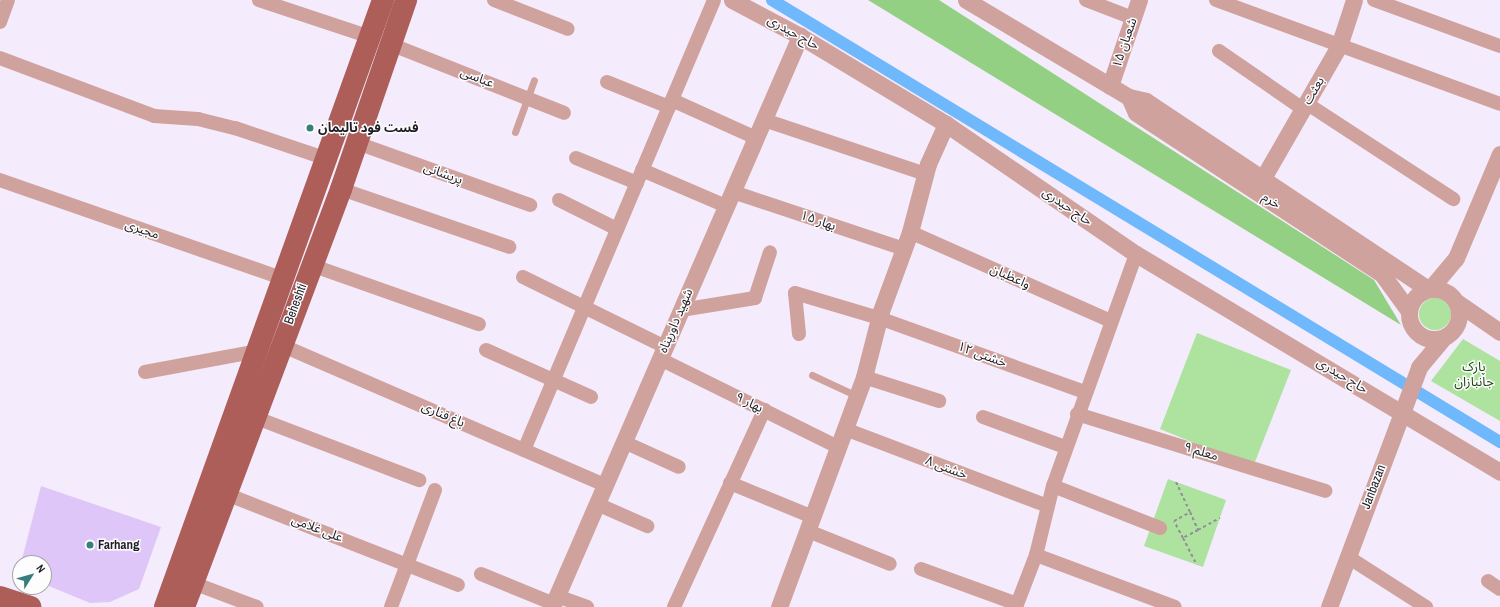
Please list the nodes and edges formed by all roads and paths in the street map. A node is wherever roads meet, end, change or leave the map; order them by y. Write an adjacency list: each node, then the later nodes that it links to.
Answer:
1 (8, 0): 15 (street)
2 (259, 0): 17 (street)
3 (383, 0): 17 (main road, Beheshti)
4 (406, 0): 19 (main road, Beheshti)
5 (494, 0): 16 (street)
6 (714, 0): 29 (street)
7 (732, 0): 18 (street, حاج حیدری)
8 (966, 0): 26 (street, خرم)
9 (1086, 0): 14 (street)
10 (1139, 0): 14 (street, ۱۵ شعبان)
11 (1216, 0): 20 (street)
12 (1354, 0): 20 (street, بعثت)
13 (1374, 0): 21 (street)
14 (1133, 18): 26 (street, ۱۵ شعبان)
15 (0, 22)
16 (568, 29)
17 (370, 36): 39 (main road, Beheshti)
18 (800, 36): 33 (street, شهید داورپناه); 34 (street, حاج حیدری)
19 (390, 44): 28 (street, عباسی); 37 (main road, Beheshti)
20 (1339, 46): 30 (street); 31 (street, بعثت)
21 (1500, 46)
22 (1219, 51): 31 (street)
23 (0, 58): 39 (street)
24 (534, 80): 28 (lane)
25 (607, 82): 29 (street)
26 (1110, 86): 27 (street, خرم)
27 (1129, 97): 43 (street, خرم); 59 (street, خرم)
28 (528, 98): 32 (street, عباسی); 35 (lane)
29 (670, 104): 36 (street); 41 (street)
30 (1500, 104)
31 (1305, 106): 43 (street, بعثت); 48 (street)
32 (564, 113)
33 (764, 120): 36 (street, شهید داورپناه); 42 (street)
34 (946, 124): 42 (street); 56 (street, حاج حیدری)
35 (515, 132)
36 (756, 138): 47 (street, شهید داورپناه)
37 (356, 143): 46 (main road, Beheshti); 50 (street, پریشانی)
38 (576, 158): 45 (street)
39 (327, 159): 61 (main road, Beheshti)
40 (1499, 161): 57 (street)
41 (642, 170): 45 (street); 47 (street, بهار ۱۵)
42 (925, 174): 52 (street)
43 (1263, 178): 59 (street, خرم)
44 (0, 180): 61 (street, مجیری)
45 (636, 184): 51 (street)
46 (340, 189): 53 (street); 58 (main road, Beheshti)
47 (729, 199): 54 (street, بهار ۱۵); 65 (street, شهید داورپناه)
48 (1453, 199)
49 (559, 200): 51 (street)
50 (530, 205)
51 (617, 229): 64 (street)
52 (910, 232): 54 (street); 68 (street, واعظیان)
53 (509, 247)
54 (904, 249): 66 (street)
55 (770, 252): 65 (street)
56 (1136, 254): 68 (street); 87 (street, حاج حیدری)
57 (1456, 258): 62 (street); 63 (street)
58 (311, 265): 69 (street); 73 (main road, Beheshti)
59 (1385, 268): 62 (street, خرم); 67 (street, خرم)
60 (523, 277): 64 (street, بهار ۹)
61 (284, 280): 75 (main road, Beheshti)
62 (1429, 289): 63 (street); 67 (street)
63 (1456, 301): 70 (street); 71 (street)
64 (584, 307): 76 (street, بهار ۹); 81 (street)
65 (681, 310): 76 (street, شهید داورپناه)
66 (879, 318): 72 (street, خشتی ۱۲); 80 (street); 82 (street, خشتی ۱۲)
67 (1411, 318): 71 (street); 77 (street)
68 (1111, 321): 82 (street)
69 (479, 324)
70 (1498, 331): 71 (street)
71 (1450, 332): 77 (street)
72 (799, 334)
73 (281, 346): 89 (main road, Beheshti); 95 (street, باغ قناری)
74 (486, 350): 81 (street)
75 (258, 351): 78 (street); 130 (main road, Beheshti)
76 (663, 353): 86 (street, بهار ۹); 92 (street, شهید داورپناه)
77 (1419, 366): 87 (street, Janbazan)
78 (145, 372)
79 (812, 375): 83 (lane)
80 (864, 376): 83 (street); 85 (street)
81 (553, 380): 84 (street); 95 (street)
82 (1085, 392): 88 (street)
83 (857, 396): 91 (street)
84 (591, 398)
85 (939, 402)
86 (764, 410): 93 (street, بهار ۹); 100 (street)
87 (1403, 412): 97 (street, حاج حیدری); 116 (street, Janbazan)
88 (1077, 414): 94 (street); 104 (street, معلم ۹)
89 (254, 417): 98 (street); 105 (main road, Beheshti)
90 (983, 417): 94 (street)
91 (845, 429): 93 (street); 107 (street, خشتی ۸)
92 (624, 442): 96 (street); 101 (street, شهید داورپناه)
93 (838, 447): 110 (street)
94 (1065, 447): 102 (street)
95 (524, 450): 101 (street, باغ قناری)
96 (679, 467)
97 (1500, 472)
98 (419, 480)
99 (1176, 482): 108 (path)
100 (730, 483): 110 (street); 135 (street)
101 (605, 485): 106 (street, شهید داورپناه)
102 (1053, 486): 107 (street); 112 (street)
103 (434, 490): 117 (street)
104 (1325, 491)
105 (226, 494): 117 (street, علی غلامی); 123 (main road, Beheshti)
106 (597, 504): 111 (street); 127 (street, شهید داورپناه)
107 (1048, 506): 115 (street)
108 (1190, 512): 113 (path); 114 (path)
109 (1220, 518): 113 (path)
110 (810, 524): 118 (street); 136 (street)
111 (647, 526)
112 (1160, 528)
113 (1198, 530): 114 (path)
114 (1183, 538): 119 (path)
115 (1036, 555): 128 (street); 137 (street)
116 (1348, 557): 138 (street, Janbazan); 139 (street)
117 (407, 564): 124 (street, علی غلامی); 133 (street)
118 (890, 564)
119 (1197, 565)
120 (921, 569): 128 (street)
121 (481, 574): 127 (street)
122 (1488, 580): 125 (street)
123 (193, 583): 131 (main road, Beheshti); 132 (street)
124 (458, 585)
125 (1500, 589)
126 (0, 596): 129 (main road)
127 (554, 602): 134 (street)
128 (1017, 606)
129 (30, 607)
130 (166, 607)
131 (184, 607)
132 (257, 607)
133 (391, 607)
134 (587, 607)
135 (674, 607)
136 (779, 607)
137 (1176, 607)
138 (1329, 607)
139 (1426, 607)

